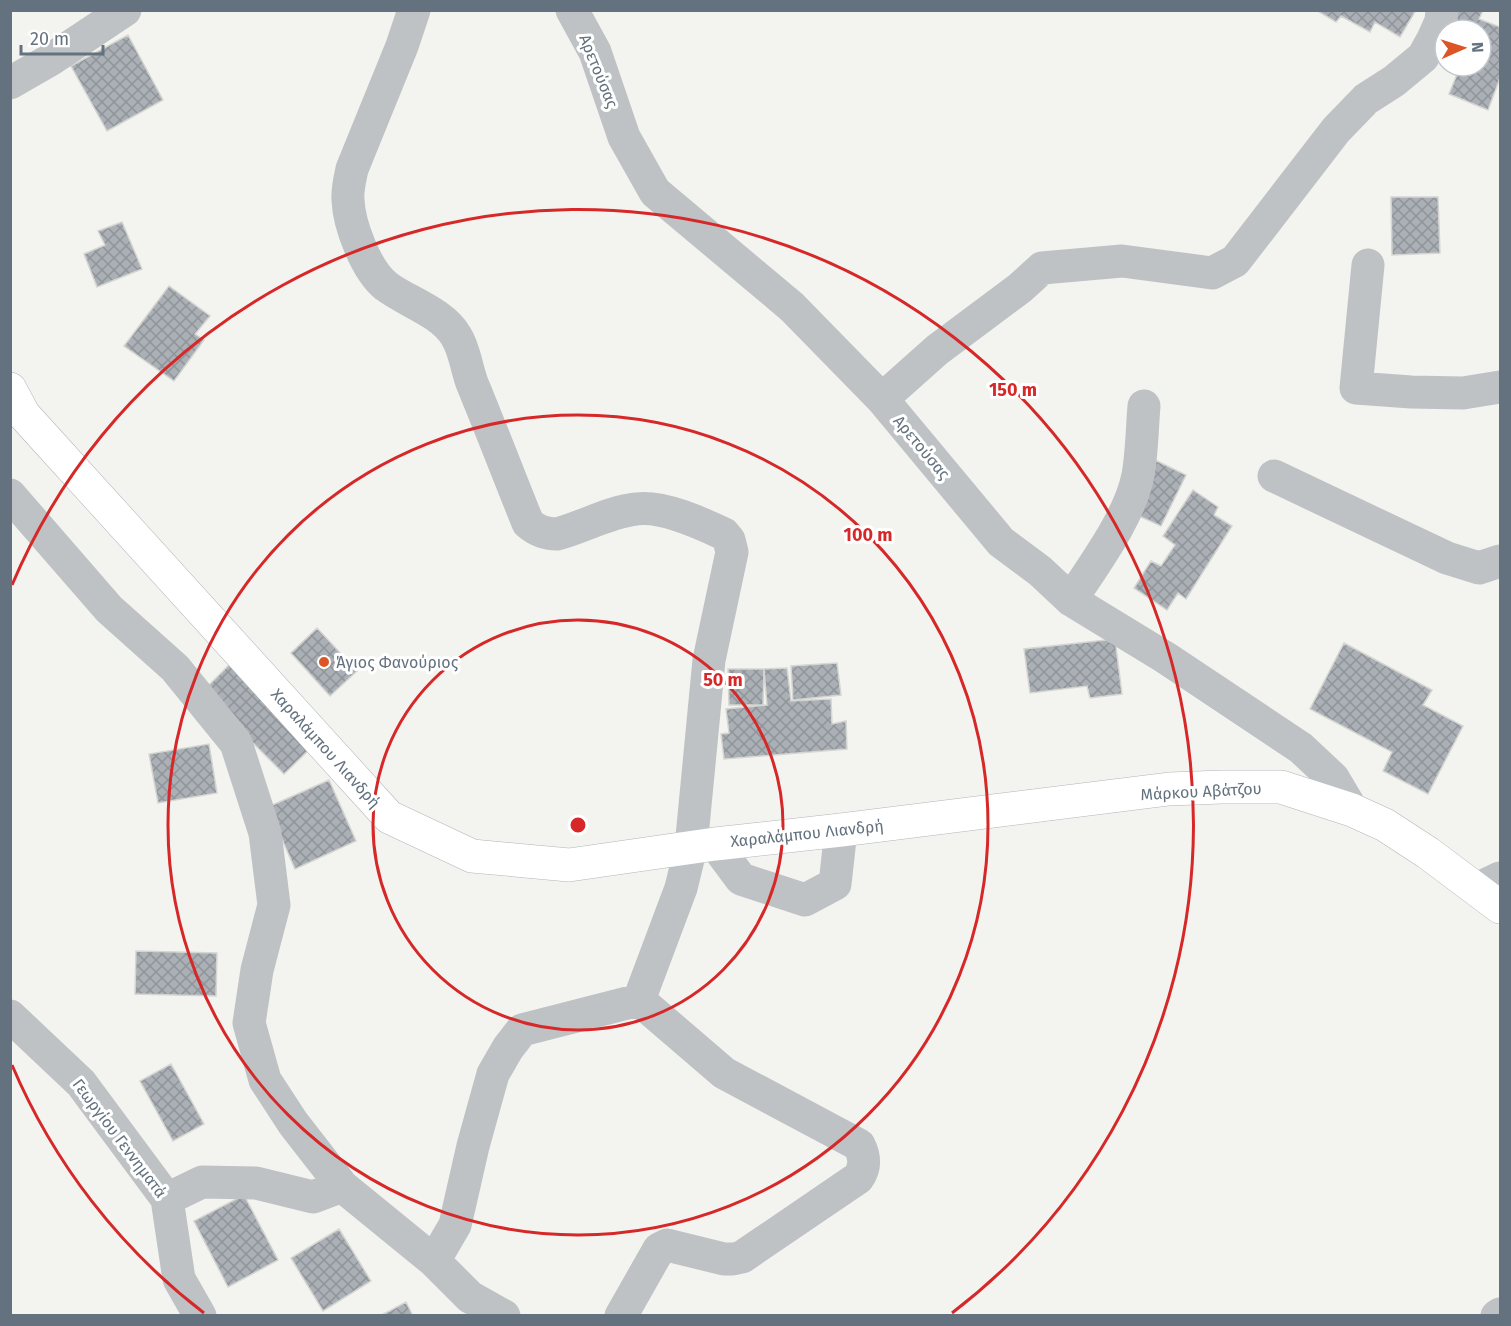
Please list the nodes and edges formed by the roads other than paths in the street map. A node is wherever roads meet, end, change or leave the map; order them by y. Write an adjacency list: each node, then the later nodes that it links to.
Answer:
1 (125, 10): 5 (street)
2 (414, 10): 18 (street)
3 (572, 10): 9 (street, Αρετούσας)
4 (1442, 10): 9 (street)
5 (10, 83)
6 (1368, 265): 7 (street)
7 (1500, 387)
8 (10, 389): 18 (main road, Χαραλάμπου Λιανδρή)
9 (882, 399): 14 (street, Αρετούσας)
10 (1144, 406): 14 (street)
11 (1274, 476): 13 (street)
12 (10, 495): 22 (street)
13 (1500, 561)
14 (1071, 600): 16 (street, Αρετούσας)
15 (1086, 800): 16 (main road, Μάρκου Αβάτζου); 17 (main road, Χαραλάμπου Λιανδρή)
16 (1352, 810): 19 (main road, Μάρκου Αβάτζου)
17 (841, 830): 18 (main road, Χαραλάμπου Λιανδρή); 18 (street)
18 (703, 845): 20 (street)
19 (1493, 891)
20 (639, 1000): 24 (street); 27 (street)
21 (10, 1016): 23 (street, Γεωργίου Γεννηματά)
22 (342, 1186): 23 (street); 24 (street)
23 (167, 1199): 25 (street, Γεωργίου Γεννηματά)
24 (434, 1261): 26 (street)
25 (200, 1316)
26 (504, 1316)
27 (621, 1316)

